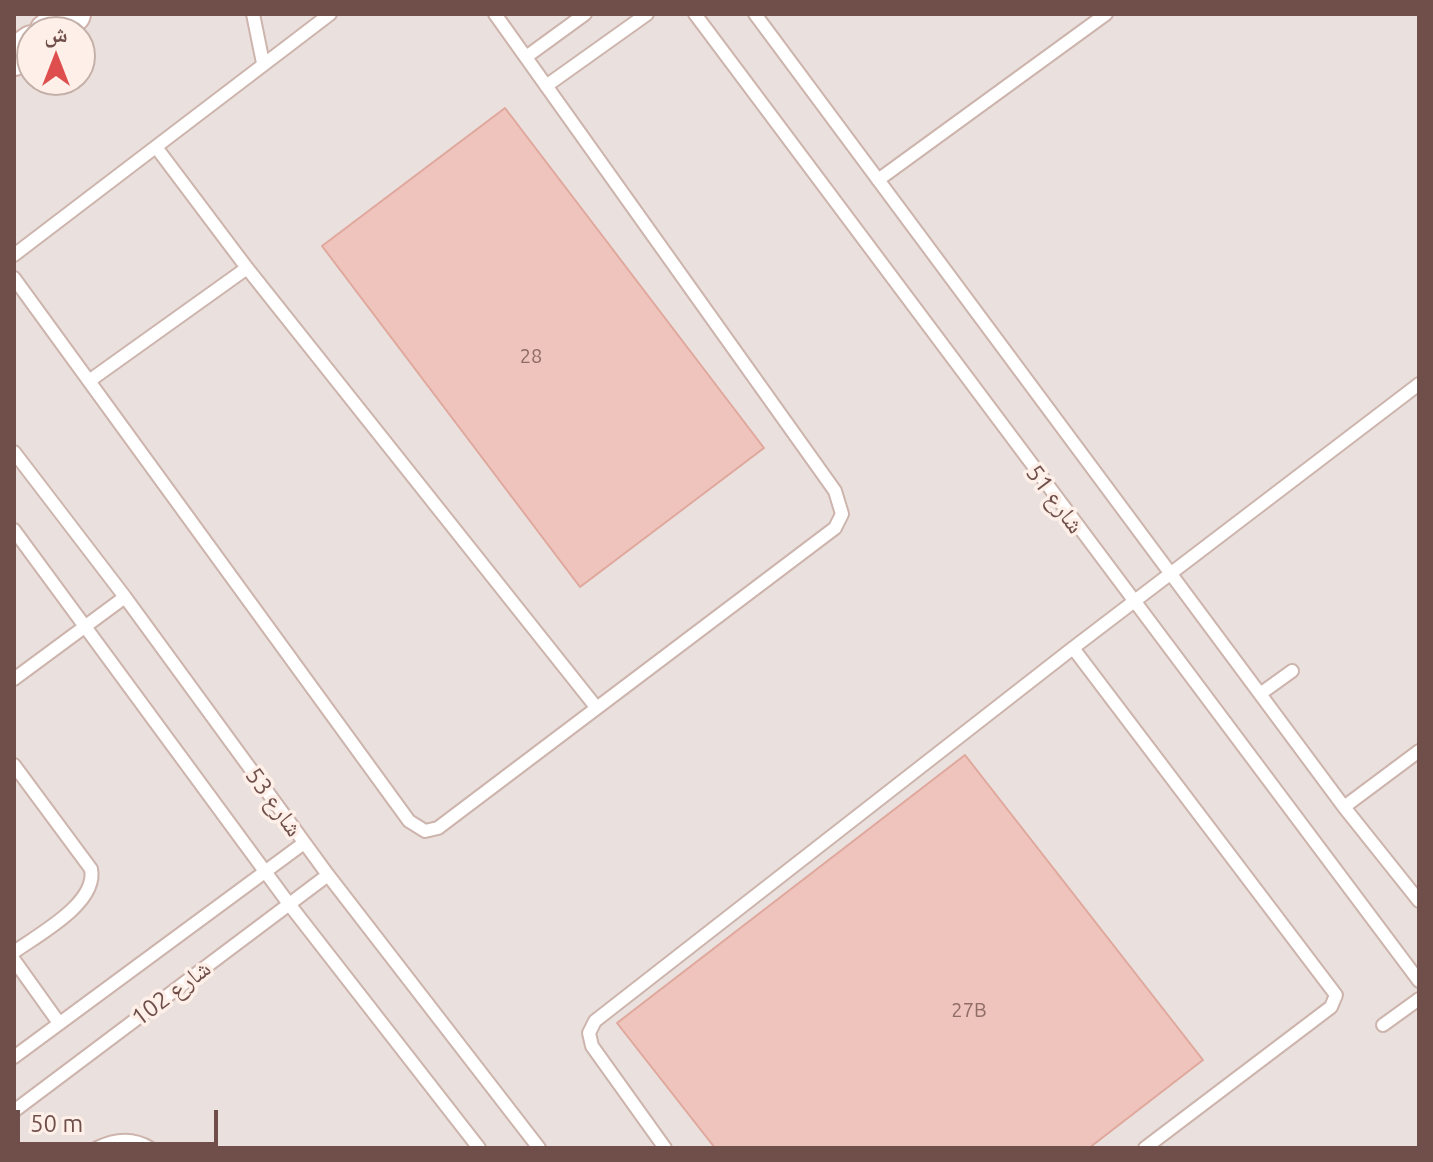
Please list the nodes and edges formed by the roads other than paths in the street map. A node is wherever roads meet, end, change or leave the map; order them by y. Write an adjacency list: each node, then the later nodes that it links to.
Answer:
1 (253, 14): 10 (lane)
2 (330, 14): 10 (lane)
3 (495, 14): 9 (lane)
4 (585, 14): 9 (lane)
5 (647, 14): 11 (lane)
6 (695, 14): 23 (lane, شارع 51)
7 (755, 14): 13 (lane, شارع 51)
8 (1106, 14): 13 (lane)
9 (526, 57): 11 (lane)
10 (263, 63): 12 (lane)
11 (546, 86): 29 (lane)
12 (156, 147): 14 (lane); 15 (lane)
13 (878, 180): 21 (lane, شارع 51)
14 (14, 255)
15 (247, 268): 17 (lane); 29 (lane)
16 (14, 278): 17 (lane)
17 (89, 381): 29 (lane)
18 (1419, 384): 21 (lane)
19 (14, 452): 22 (lane, شارع 53)
20 (14, 530): 24 (lane, شارع 53)
21 (1169, 573): 23 (lane); 28 (lane, شارع 51)
22 (125, 597): 24 (lane); 33 (lane, شارع 53)
23 (1132, 602): 25 (lane); 40 (lane, شارع 51)
24 (87, 626): 27 (lane); 34 (lane, شارع 53)
25 (1073, 648): 50 (lane); 51 (lane)
26 (1292, 671): 28 (lane)
27 (14, 679)
28 (1260, 694): 32 (lane, شارع 51)
29 (596, 707)
30 (1419, 751): 32 (lane)
31 (14, 765): 38 (lane)
32 (1344, 807): 36 (lane, شارع 51)
33 (304, 843): 34 (lane, شارع 102); 35 (lane, شارع 53)
34 (266, 872): 37 (lane, شارع 53); 42 (lane, شارع 102)
35 (328, 875): 37 (lane, شارع 102); 49 (lane, شارع 53)
36 (1419, 901)
37 (289, 904): 45 (lane, شارع 102); 48 (lane, شارع 53)
38 (14, 952)
39 (14, 960): 42 (lane)
40 (1419, 981)
41 (1419, 999): 43 (lane)
42 (59, 1023): 44 (lane, شارع 102)
43 (1383, 1025)
44 (14, 1057)
45 (14, 1111)
46 (97, 1148): 47 (lane)
47 (150, 1148)
48 (479, 1148)
49 (539, 1148)
50 (665, 1148)
51 (1145, 1148)

